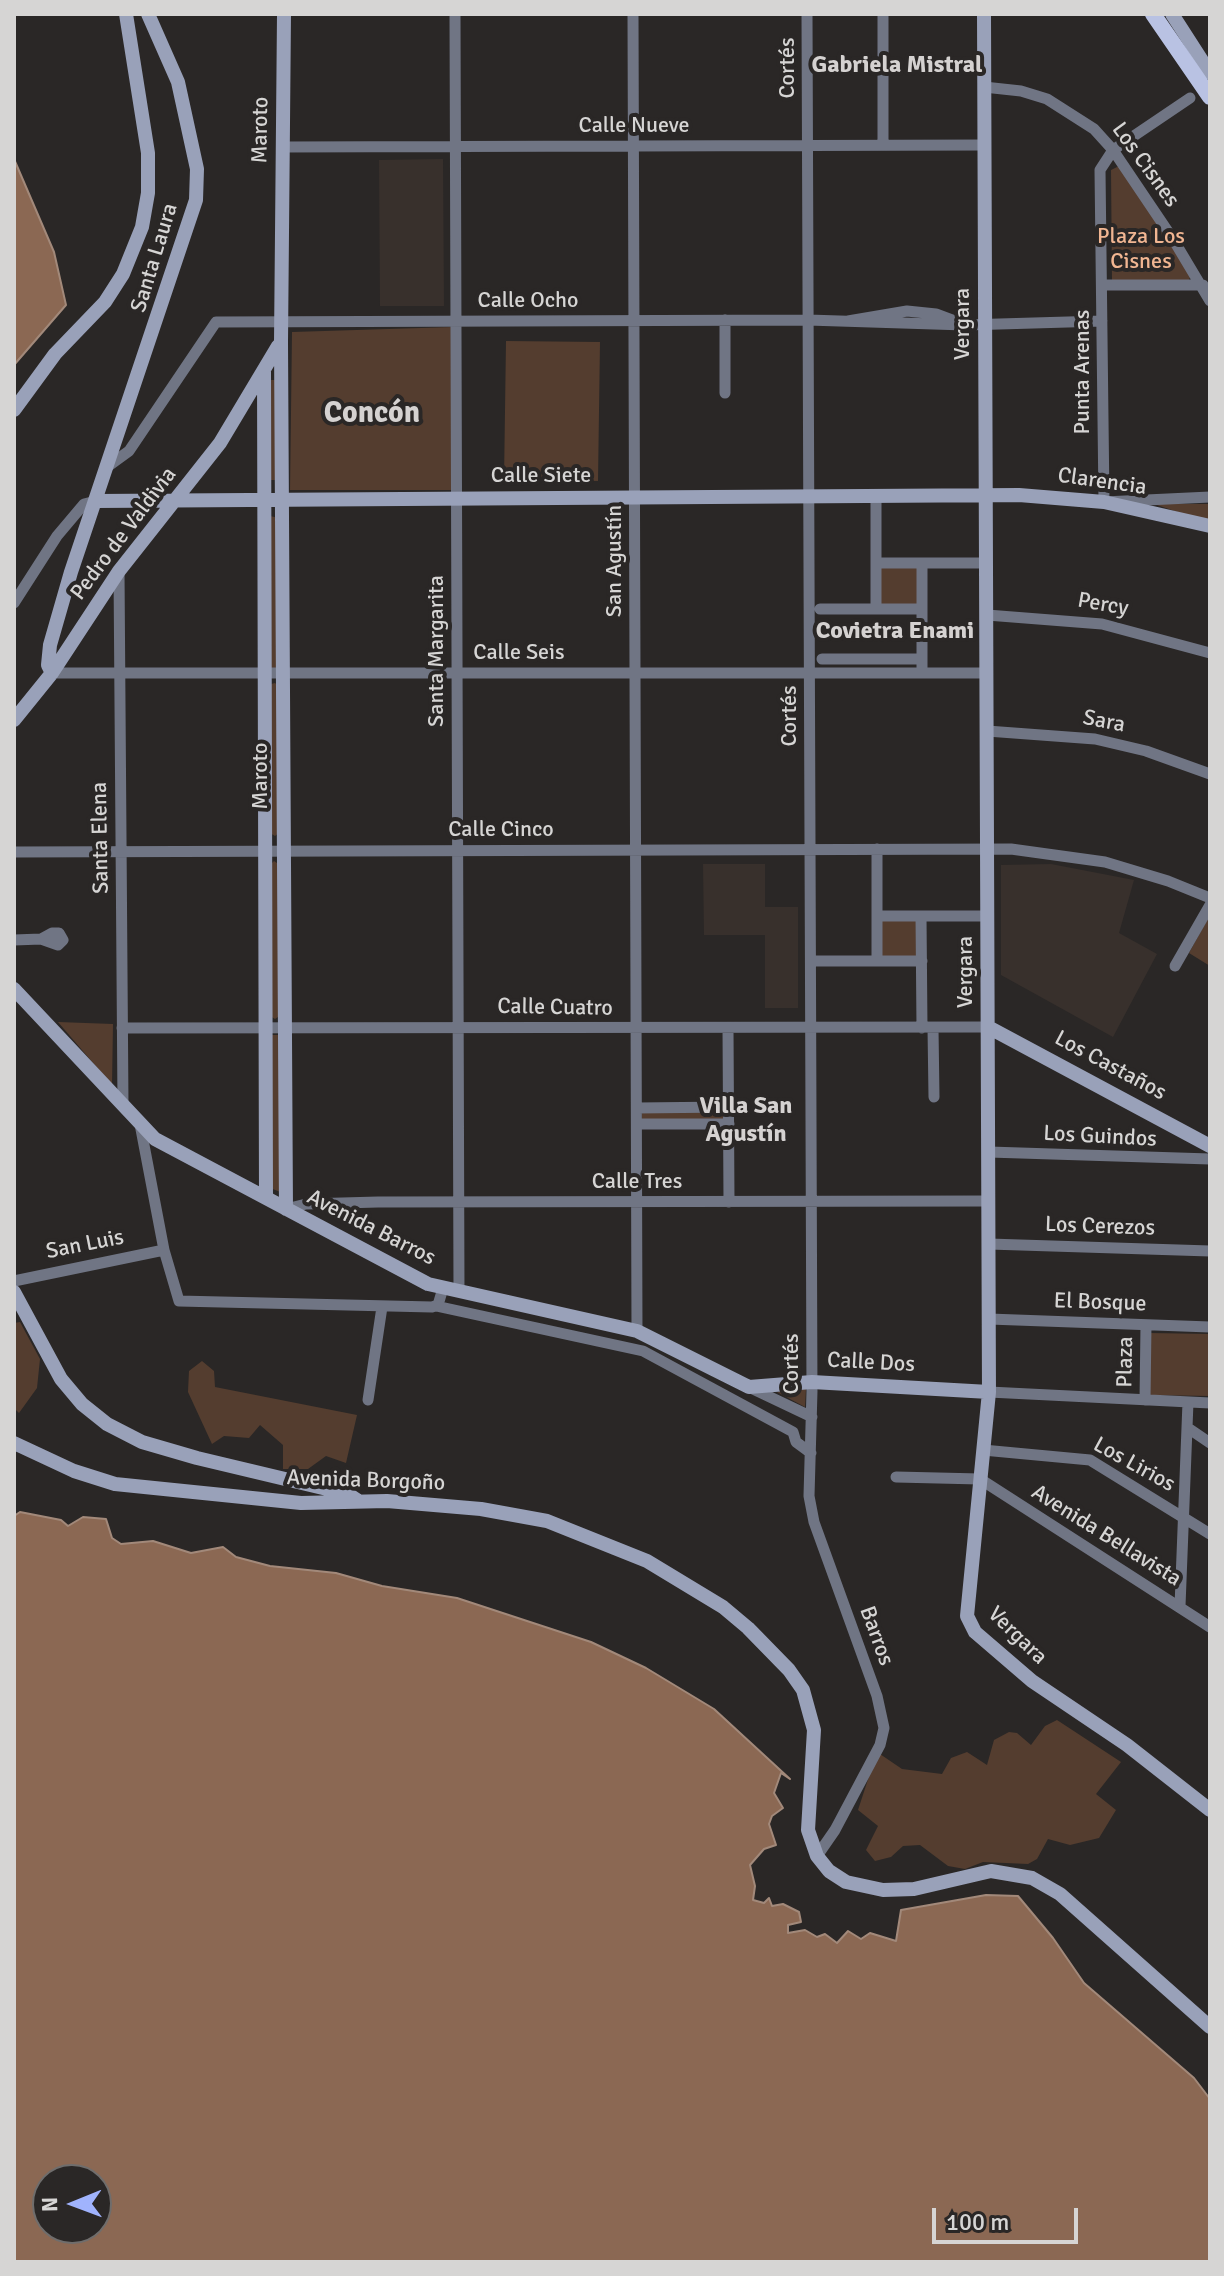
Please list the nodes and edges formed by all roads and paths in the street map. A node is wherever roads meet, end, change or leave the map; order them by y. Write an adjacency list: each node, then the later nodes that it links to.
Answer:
1 (126, 14): 36 (street)
2 (148, 14): 37 (street, Santa Laura)
3 (284, 14): 20 (street, Maroto)
4 (455, 14): 18 (street, Santa Margarita)
5 (633, 14): 19 (street, San Agustín)
6 (807, 14): 15 (street, Cortés)
7 (883, 14): 16 (street)
8 (984, 14): 12 (street, Vergara)
9 (1153, 14): 13 (main road)
10 (1172, 14): 11 (street)
11 (1210, 73)
12 (984, 87): 17 (street, Vergara); 21 (street, Los Cisnes)
13 (1210, 97)
14 (1190, 98): 21 (street)
15 (808, 145): 16 (street, Calle Nueve); 19 (street, Calle Nueve); 26 (street, Cortés)
16 (883, 145): 17 (street, Calle Nueve)
17 (985, 145): 32 (street, Vergara)
18 (455, 146): 19 (street, Calle Nueve); 20 (street, Calle Nueve); 27 (street, Santa Margarita)
19 (633, 146): 28 (street, San Agustín)
20 (283, 147): 31 (street, Maroto)
21 (1113, 150): 22 (street, Punta Arenas); 23 (street, Los Cisnes)
22 (1102, 285): 23 (street); 29 (street, Punta Arenas)
23 (1203, 285): 24 (street, Los Cisnes)
24 (1210, 301)
25 (725, 320): 26 (street, Calle Ocho); 28 (street, Calle Ocho); 35 (street)
26 (808, 320): 32 (street, Calle Ocho); 40 (street, Cortés)
27 (456, 321): 28 (street, Calle Ocho); 31 (street, Calle Ocho); 44 (street, Santa Margarita)
28 (634, 321): 45 (street, San Agustín)
29 (1102, 321): 32 (street, Calle Ocho); 48 (street, Punta Arenas)
30 (216, 322): 31 (street, Calle Ocho); 37 (street, Santa Laura)
31 (281, 322): 33 (street, Maroto)
32 (985, 323): 38 (street, Vergara)
33 (281, 342): 34 (street, Maroto); 46 (street, Maroto)
34 (264, 372): 39 (street, Maroto); 43 (street, Pedro de Valdivia)
35 (725, 393)
36 (14, 410)
37 (107, 467): 47 (street, Santa Laura)
38 (986, 495): 41 (street, Calle Siete); 48 (street, Clarencia); 52 (street, Vergara)
39 (264, 497): 43 (street, Calle Siete); 46 (street, Calle Siete); 64 (street, Maroto)
40 (809, 497): 41 (street, Calle Siete); 45 (street, Calle Siete); 68 (street, Cortés)
41 (876, 497): 50 (street)
42 (1210, 497): 48 (street)
43 (177, 498): 47 (street, Calle Siete); 53 (street, Pedro de Valdivia)
44 (456, 498): 45 (street, Calle Siete); 46 (street, Calle Siete); 66 (street, Santa Margarita)
45 (635, 498): 67 (street, San Agustín)
46 (282, 499): 65 (street, Maroto)
47 (96, 501): 54 (street); 62 (street, Santa Laura)
48 (1104, 502): 49 (street, Clarencia)
49 (1210, 526)
50 (876, 563): 51 (street); 56 (street)
51 (922, 563): 52 (street); 57 (street)
52 (986, 563): 58 (street, Vergara)
53 (119, 571): 62 (street, Pedro de Valdivia); 63 (street, Santa Elena)
54 (14, 603)
55 (820, 609): 56 (street)
56 (876, 609): 57 (street)
57 (922, 609): 61 (street)
58 (987, 615): 59 (street, Percy); 70 (street, Vergara)
59 (1210, 653)
60 (822, 659): 61 (street)
61 (922, 659): 69 (street)
62 (52, 673): 63 (street, Calle Seis); 71 (street, Pedro de Valdivia)
63 (119, 673): 64 (street, Calle Seis); 79 (street, Santa Elena)
64 (266, 673): 65 (street, Calle Seis); 80 (street, Maroto)
65 (283, 673): 66 (street, Calle Seis); 81 (street, Maroto)
66 (457, 673): 67 (street, Calle Seis); 78 (street, Santa Margarita)
67 (635, 673): 68 (street, Calle Seis); 75 (street, San Agustín)
68 (810, 673): 69 (street, Calle Seis); 76 (street, Cortés)
69 (922, 673): 70 (street, Calle Seis)
70 (987, 673): 72 (street, Vergara)
71 (14, 720)
72 (987, 731): 73 (street, Sara); 74 (street, Vergara)
73 (1210, 774)
74 (987, 848): 77 (street, Calle Cinco); 83 (street, Calle Cinco); 87 (street, Vergara)
75 (636, 849): 76 (street, Calle Cinco); 78 (street, Calle Cinco); 103 (street, San Agustín)
76 (810, 849): 77 (street, Calle Cinco); 90 (street, Cortés)
77 (877, 849): 85 (street)
78 (457, 850): 81 (street, Calle Cinco); 97 (street, Santa Margarita)
79 (122, 851): 80 (street, Calle Cinco); 82 (street, Calle Cinco); 99 (street, Santa Elena)
80 (266, 851): 81 (street, Calle Cinco); 95 (street, Maroto)
81 (284, 851): 96 (street, Maroto)
82 (14, 852)
83 (1210, 898)
84 (1210, 905): 93 (street)
85 (877, 916): 86 (street); 91 (street)
86 (921, 916): 87 (street); 92 (street)
87 (988, 916): 98 (street, Vergara)
88 (41, 939): 89 (street)
89 (14, 940)
90 (811, 961): 91 (street); 101 (street, Cortés)
91 (877, 961): 92 (street)
92 (922, 961): 102 (street)
93 (1175, 966)
94 (14, 989): 105 (street, Avenida Barros)
95 (266, 1027): 96 (street, Calle Cuatro); 99 (street, Calle Cuatro); 114 (street, Maroto)
96 (285, 1027): 97 (street, Calle Cuatro); 120 (street, Maroto)
97 (458, 1027): 103 (street, Calle Cuatro); 115 (street, Santa Margarita)
98 (988, 1027): 102 (street, Calle Cuatro); 111 (street, Los Castaños); 112 (street, Vergara)
99 (122, 1028): 105 (street, Santa Elena)
100 (728, 1028): 101 (street, Calle Cuatro); 103 (street, Calle Cuatro); 106 (street)
101 (811, 1028): 102 (street, Calle Cuatro); 119 (street, Cortés)
102 (928, 1028): 104 (street)
103 (636, 1029): 107 (street, San Agustín)
104 (934, 1097)
105 (123, 1104): 108 (street, Avenida Barros)
106 (728, 1107): 107 (street); 110 (street)
107 (637, 1108): 109 (street, San Agustín)
108 (140, 1124): 114 (street, Avenida Barros); 122 (street)
109 (637, 1124): 110 (street); 117 (street, San Agustín)
110 (729, 1124): 118 (street)
111 (1210, 1146)
112 (989, 1152): 113 (street, Los Guindos); 116 (street, Vergara)
113 (1210, 1159)
114 (266, 1198): 120 (street, Avenida Barros)
115 (459, 1201): 117 (street, Calle Tres); 120 (street, Calle Tres); 126 (street, Santa Margarita)
116 (989, 1201): 119 (street, Calle Tres); 121 (street, Vergara)
117 (637, 1202): 118 (street, Calle Tres); 133 (street, San Agustín)
118 (729, 1202): 119 (street, Calle Tres)
119 (811, 1202): 134 (street, Cortés)
120 (286, 1209): 125 (street, Avenida Barros)
121 (989, 1244): 123 (street, Los Cerezos); 130 (street, Vergara)
122 (164, 1250): 124 (street, San Luis); 129 (street)
123 (1210, 1251)
124 (14, 1281)
125 (443, 1288): 126 (street, Avenida Barros); 128 (street)
126 (459, 1289): 133 (street, Avenida Barros)
127 (14, 1292): 149 (street)
128 (436, 1306): 129 (street); 146 (street)
129 (382, 1307): 137 (street)
130 (989, 1319): 131 (street, El Bosque); 136 (street, Vergara)
131 (1146, 1325): 132 (street, El Bosque); 138 (street, Plaza)
132 (1210, 1327)
133 (637, 1331): 135 (street, Avenida Barros)
134 (812, 1382): 135 (street, Calle Dos); 136 (street, Calle Dos); 141 (street, Cortés)
135 (749, 1387): 141 (street, Avenida Barros)
136 (989, 1392): 138 (street); 145 (street, Vergara)
137 (368, 1400)
138 (1145, 1400): 139 (street)
139 (1188, 1402): 140 (street); 142 (street)
140 (1210, 1403)
141 (812, 1417): 146 (street, Barros)
142 (1188, 1428): 144 (street); 150 (street)
143 (14, 1443): 149 (street, Avenida Borgoño)
144 (1210, 1443)
145 (983, 1450): 148 (street, Vergara); 150 (street, Los Lirios)
146 (811, 1453): 155 (street, Barros)
147 (896, 1477): 148 (street)
148 (980, 1479): 152 (street, Avenida Bellavista); 154 (street, Vergara)
149 (357, 1500): 155 (street, Avenida Borgoño)
150 (1182, 1516): 151 (street, Los Lirios); 152 (street)
151 (1210, 1534)
152 (1180, 1606): 153 (street, Avenida Bellavista)
153 (1210, 1627)
154 (1210, 1810)
155 (817, 1856): 156 (street)
156 (1210, 2027)

